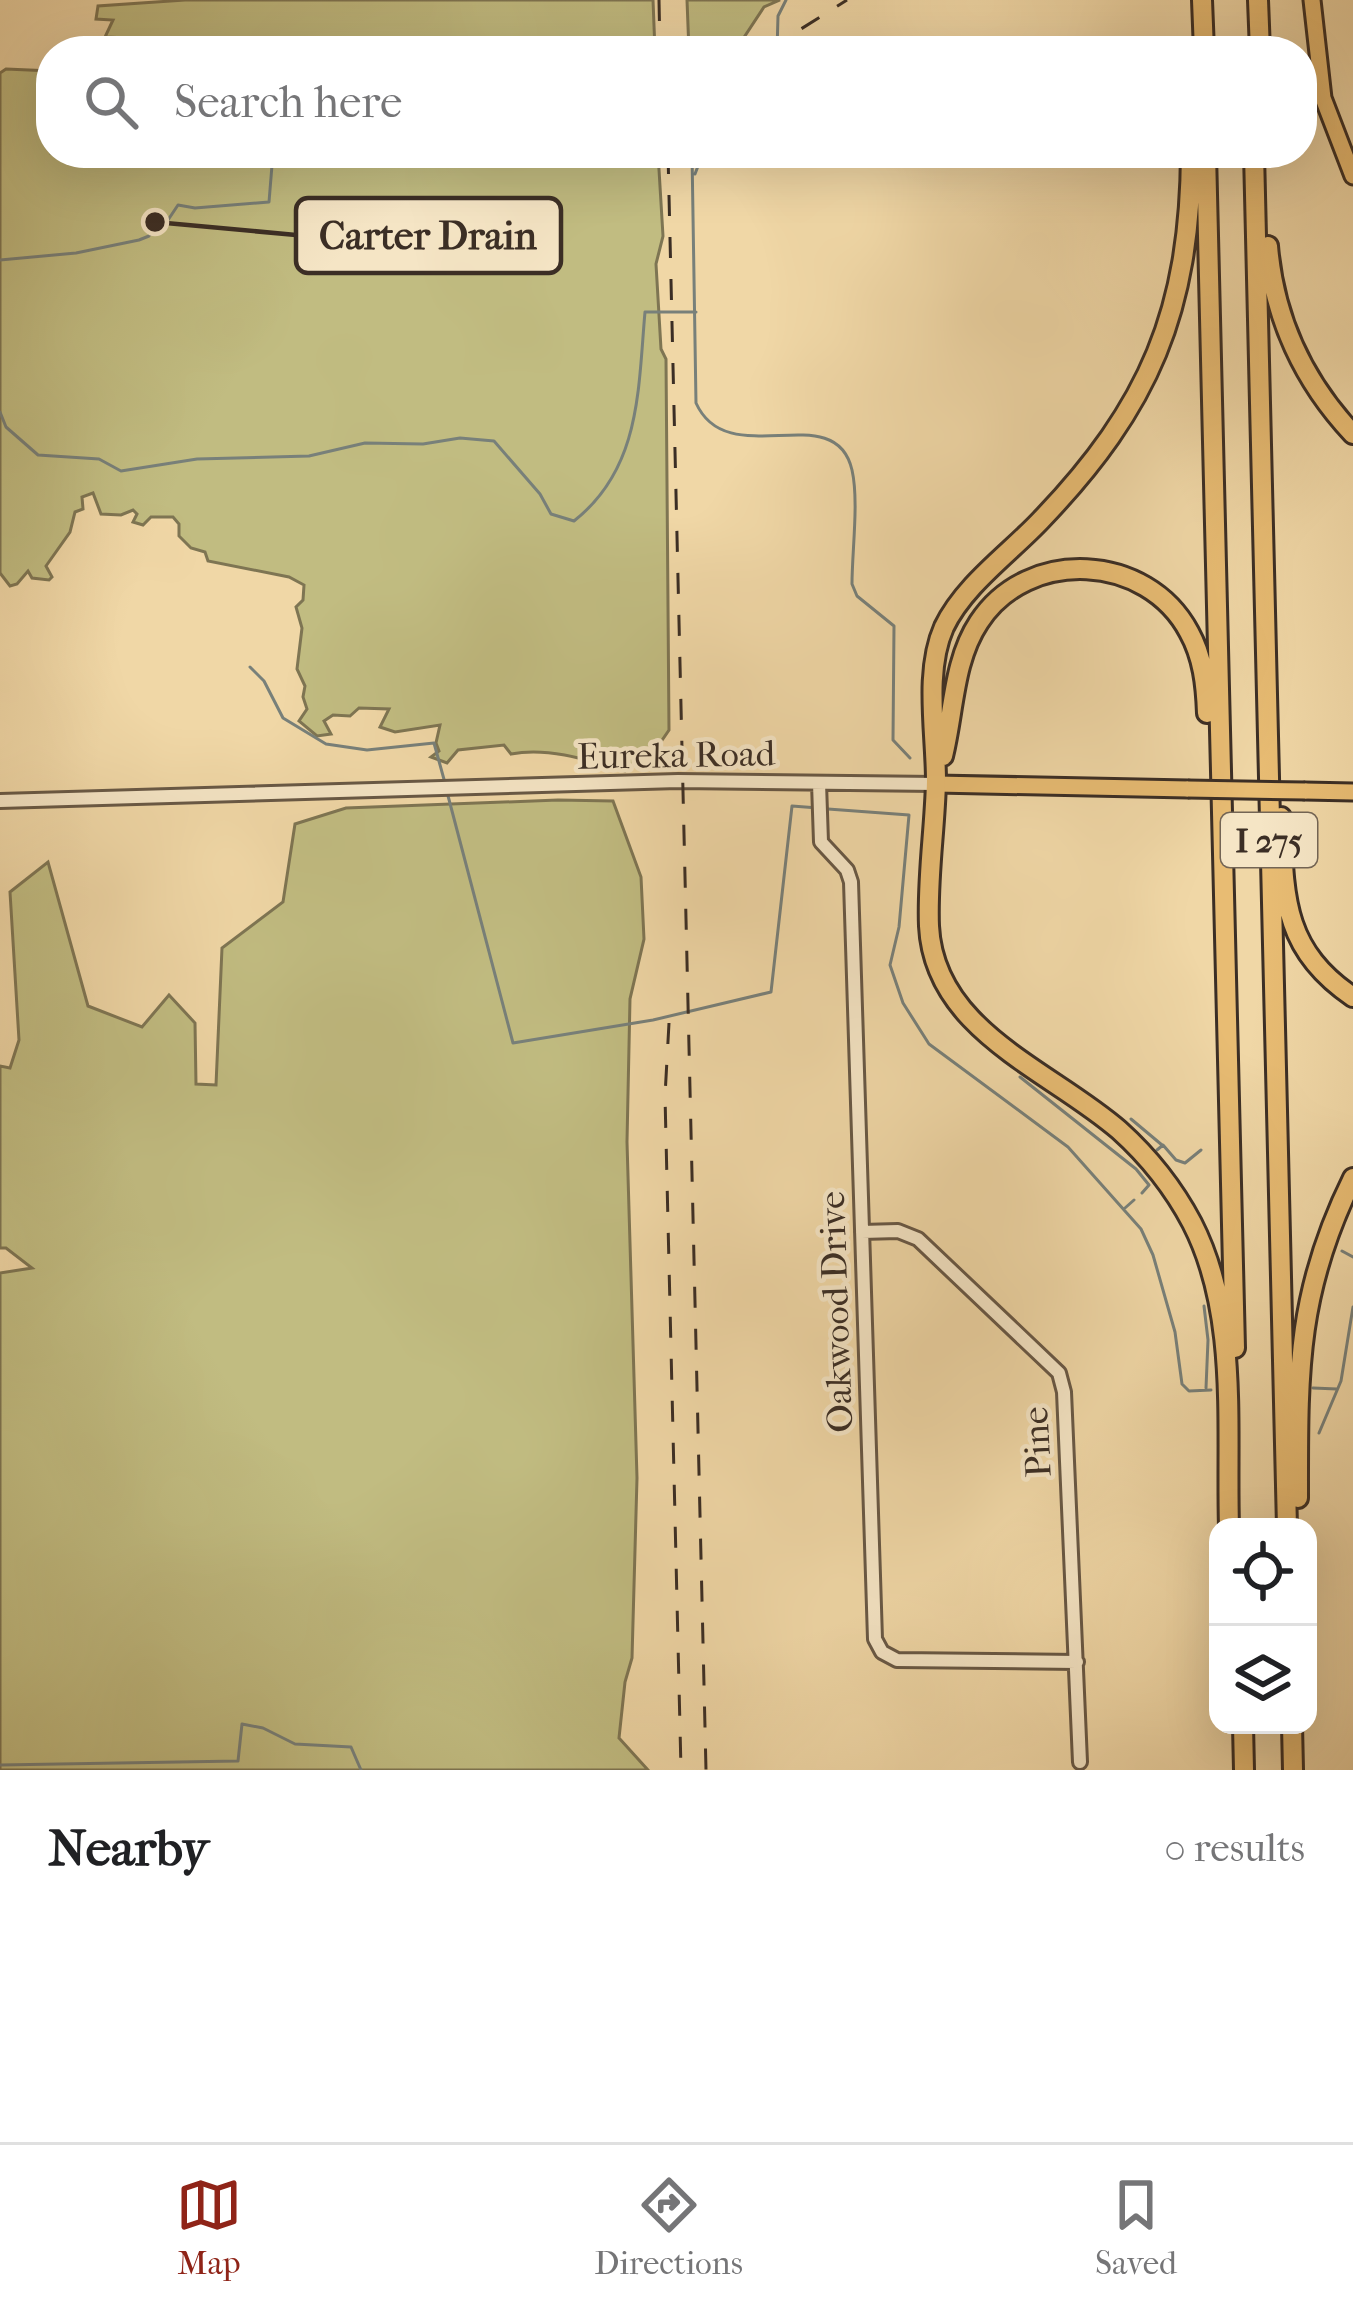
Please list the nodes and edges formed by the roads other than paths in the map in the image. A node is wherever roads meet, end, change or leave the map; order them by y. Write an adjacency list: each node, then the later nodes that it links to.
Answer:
1 (1192, 0): 5 (highway)
2 (1202, 0): 6 (highway)
3 (1254, 0): 7 (highway)
4 (1312, 0): 8 (main road)
5 (1192, 36)
6 (1203, 36)
7 (1255, 36)
8 (1316, 36)
9 (1317, 45): 14 (main road)
10 (1190, 168): 18 (highway)
11 (1207, 168): 21 (highway, I 275)
12 (1254, 168): 16 (highway, I 275)
13 (1265, 168): 15 (highway)
14 (1353, 176)
15 (1353, 434)
16 (1268, 631): 22 (highway); 27 (highway, I 275)
17 (819, 782): 18 (street, Eureka Road); 20 (street, Eureka Road); 24 (street, Oakwood Drive)
18 (936, 784): 19 (main road, Eureka Road, bridge); 21 (highway); 25 (highway)
19 (1353, 792)
20 (0, 801)
21 (1225, 951): 26 (highway, I 275)
22 (1353, 997)
23 (1353, 1178): 28 (highway)
24 (862, 1232): 29 (street, Pine); 29 (street, Oakwood Drive)
25 (1229, 1518)
26 (1238, 1518)
27 (1287, 1518)
28 (1298, 1518)
29 (1077, 1661): 32 (street, Pine)
30 (1243, 1734): 33 (highway)
31 (1292, 1734): 34 (highway)
32 (1080, 1762)
33 (1244, 1770)
34 (1293, 1770)

